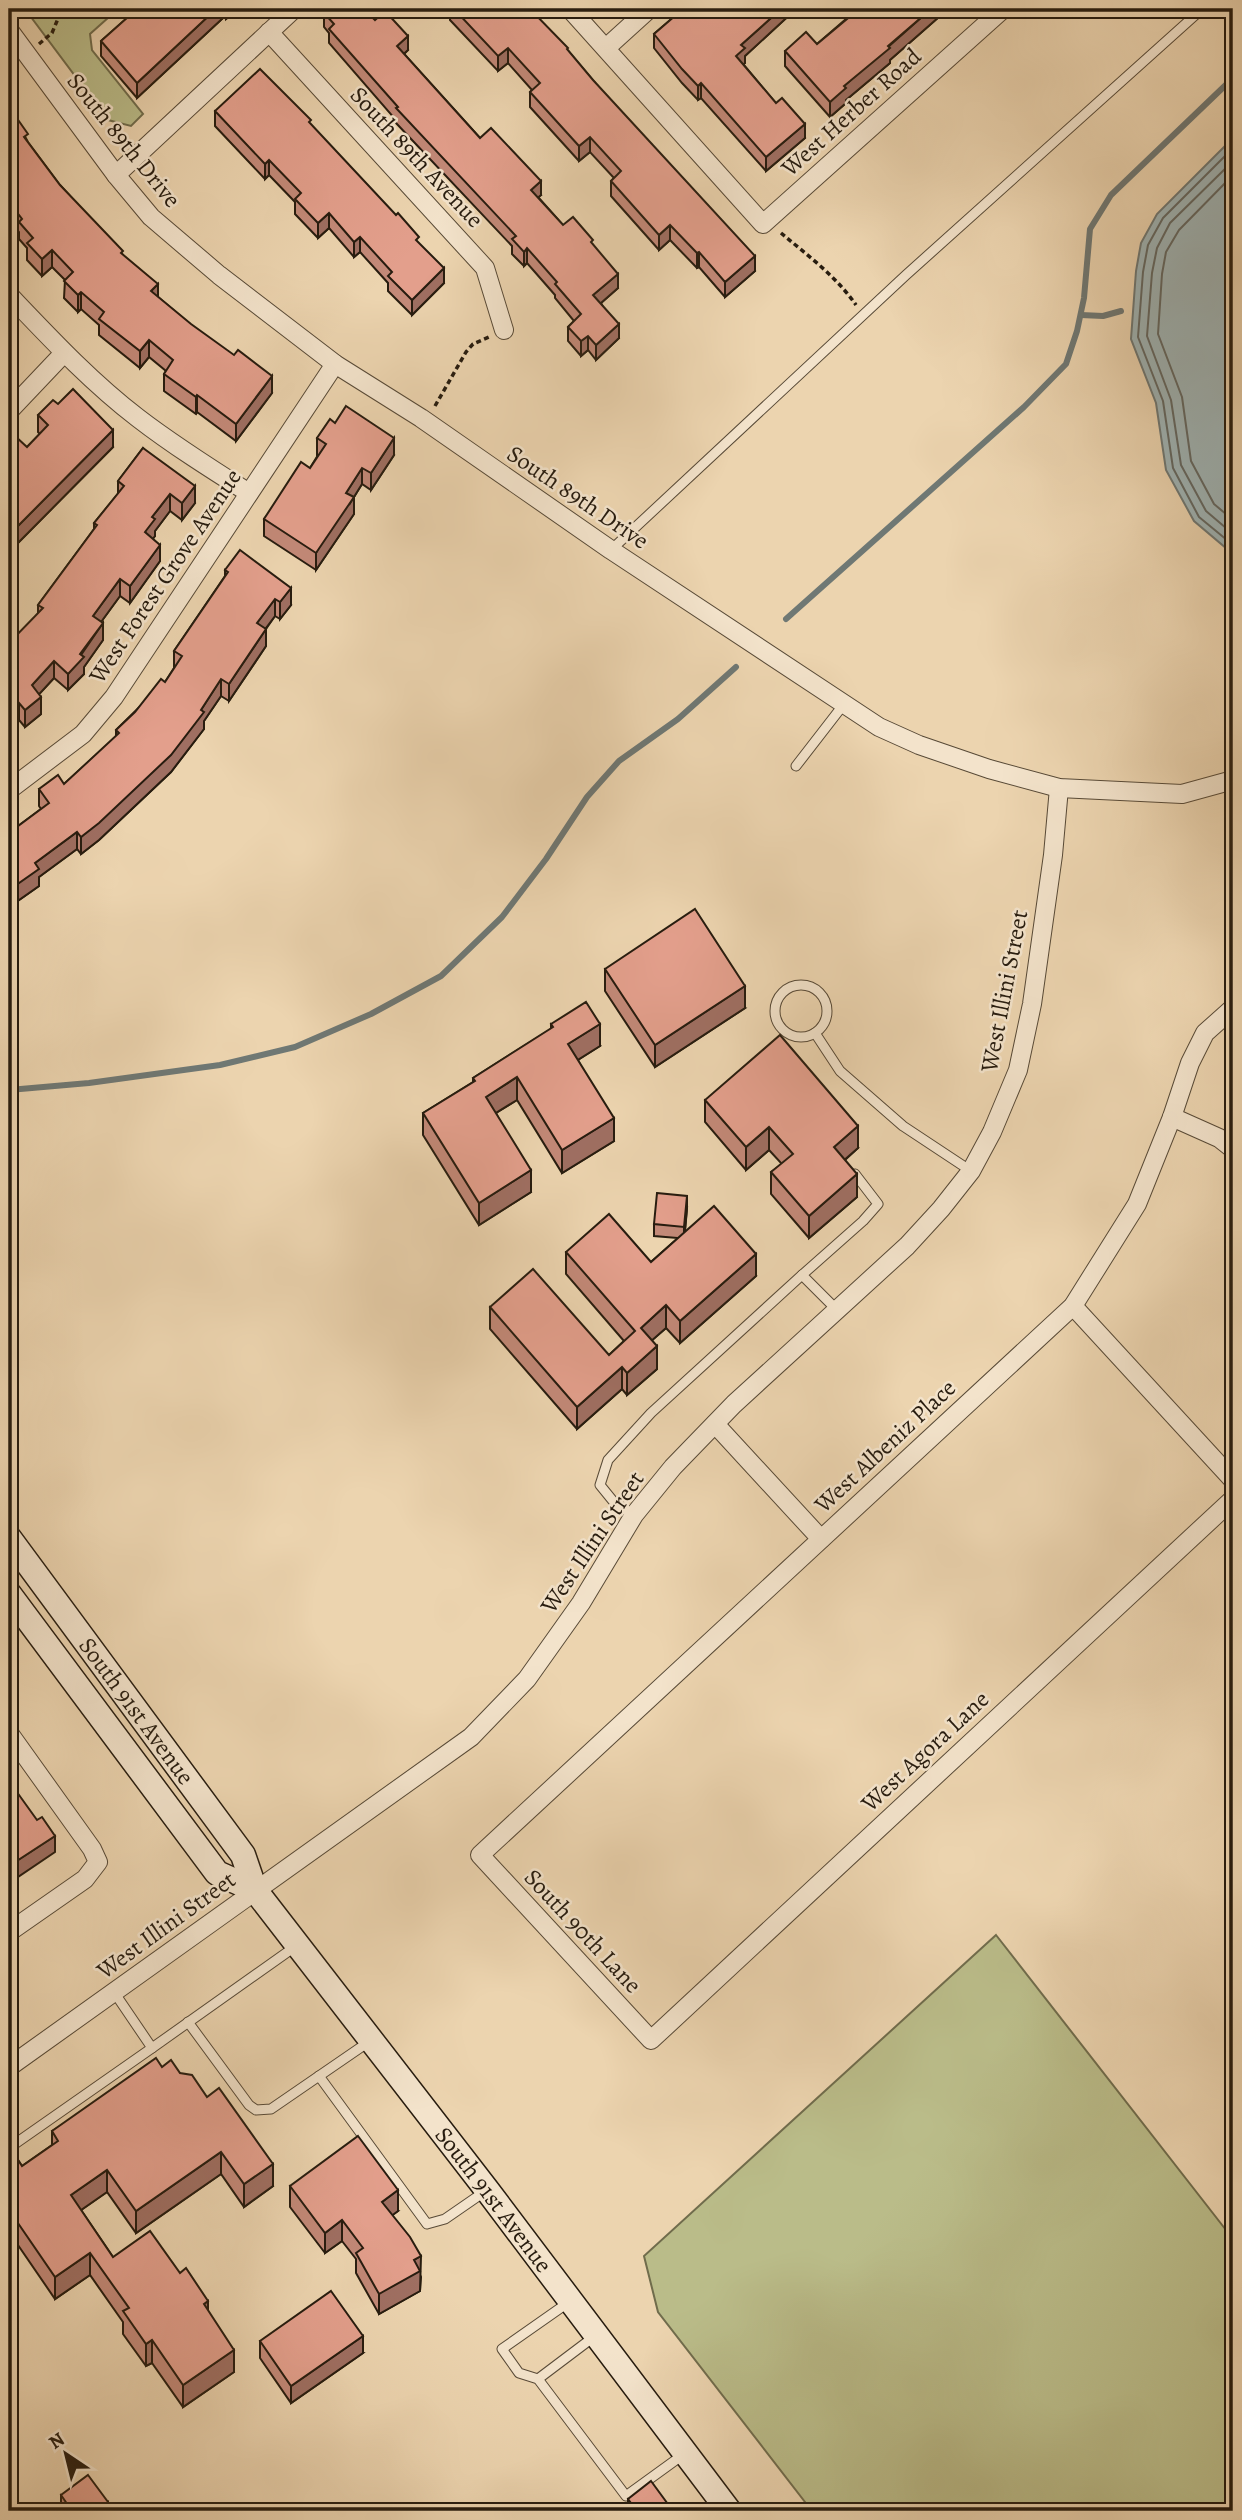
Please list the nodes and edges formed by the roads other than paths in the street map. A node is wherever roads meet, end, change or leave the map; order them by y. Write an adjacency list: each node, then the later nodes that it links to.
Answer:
1 (294, 9): 7 (street)
2 (570, 9): 8 (street)
3 (649, 9): 8 (street)
4 (1003, 9): 8 (street, West Herber Road)
5 (1202, 9): 16 (lane)
6 (9, 30): 9 (street, South 89th Drive)
7 (269, 32): 9 (street); 11 (street, South 89th Avenue)
8 (606, 48)
9 (116, 175): 13 (street, South 89th Drive)
10 (9, 295): 12 (street)
11 (503, 330)
12 (64, 353): 14 (street); 15 (street)
13 (335, 364): 15 (street, West Forest Grove Avenue); 16 (street, South 89th Drive)
14 (9, 411)
15 (249, 493): 21 (street, West Forest Grove Avenue)
16 (611, 550): 17 (street, South 89th Drive)
17 (844, 704): 18 (lane); 20 (street, South 89th Drive)
18 (796, 766)
19 (1233, 780): 20 (street, South 89th Drive)
20 (1059, 788): 26 (street, West Illini Street)
21 (9, 790)
22 (1233, 1008): 24 (street, West Albeniz Place)
23 (815, 1033): 23 (lane); 26 (lane)
24 (1172, 1117): 25 (street); 29 (street, West Albeniz Place)
25 (1233, 1149)
26 (971, 1171): 30 (street, West Illini Street)
27 (855, 1174): 28 (lane)
28 (803, 1275): 30 (lane); 34 (lane)
29 (1073, 1306): 32 (street); 36 (street, West Albeniz Place)
30 (838, 1311): 31 (street, West Illini Street)
31 (715, 1424): 34 (street, West Illini Street); 36 (street)
32 (1233, 1480)
33 (1233, 1499): 46 (street, West Agora Lane)
34 (634, 1515): 40 (street, West Illini Street)
35 (9, 1538): 40 (main road, South 91st Avenue)
36 (821, 1539): 39 (street, West Albeniz Place)
37 (9, 1594): 40 (main road, South 91st Avenue)
38 (9, 1733): 41 (street)
39 (480, 1855): 46 (street, South 90th Lane)
40 (255, 1890): 42 (main road, South 91st Avenue); 43 (street, West Illini Street)
41 (9, 1932)
42 (297, 1945): 44 (lane); 45 (main road, South 91st Avenue)
43 (114, 1993): 47 (lane); 48 (street, West Illini Street)
44 (188, 2022): 47 (lane); 49 (lane)
45 (371, 2040): 49 (lane); 51 (main road, South 91st Avenue)
46 (651, 2040)
47 (152, 2048): 50 (lane)
48 (9, 2067)
49 (319, 2076): 51 (lane)
50 (9, 2147)
51 (487, 2190): 52 (main road, South 91st Avenue)
52 (571, 2301): 53 (main road, South 91st Avenue); 54 (lane)
53 (597, 2334): 54 (lane); 55 (main road, South 91st Avenue)
54 (538, 2379): 55 (lane)
55 (686, 2452): 56 (main road, South 91st Avenue)
56 (729, 2511)

